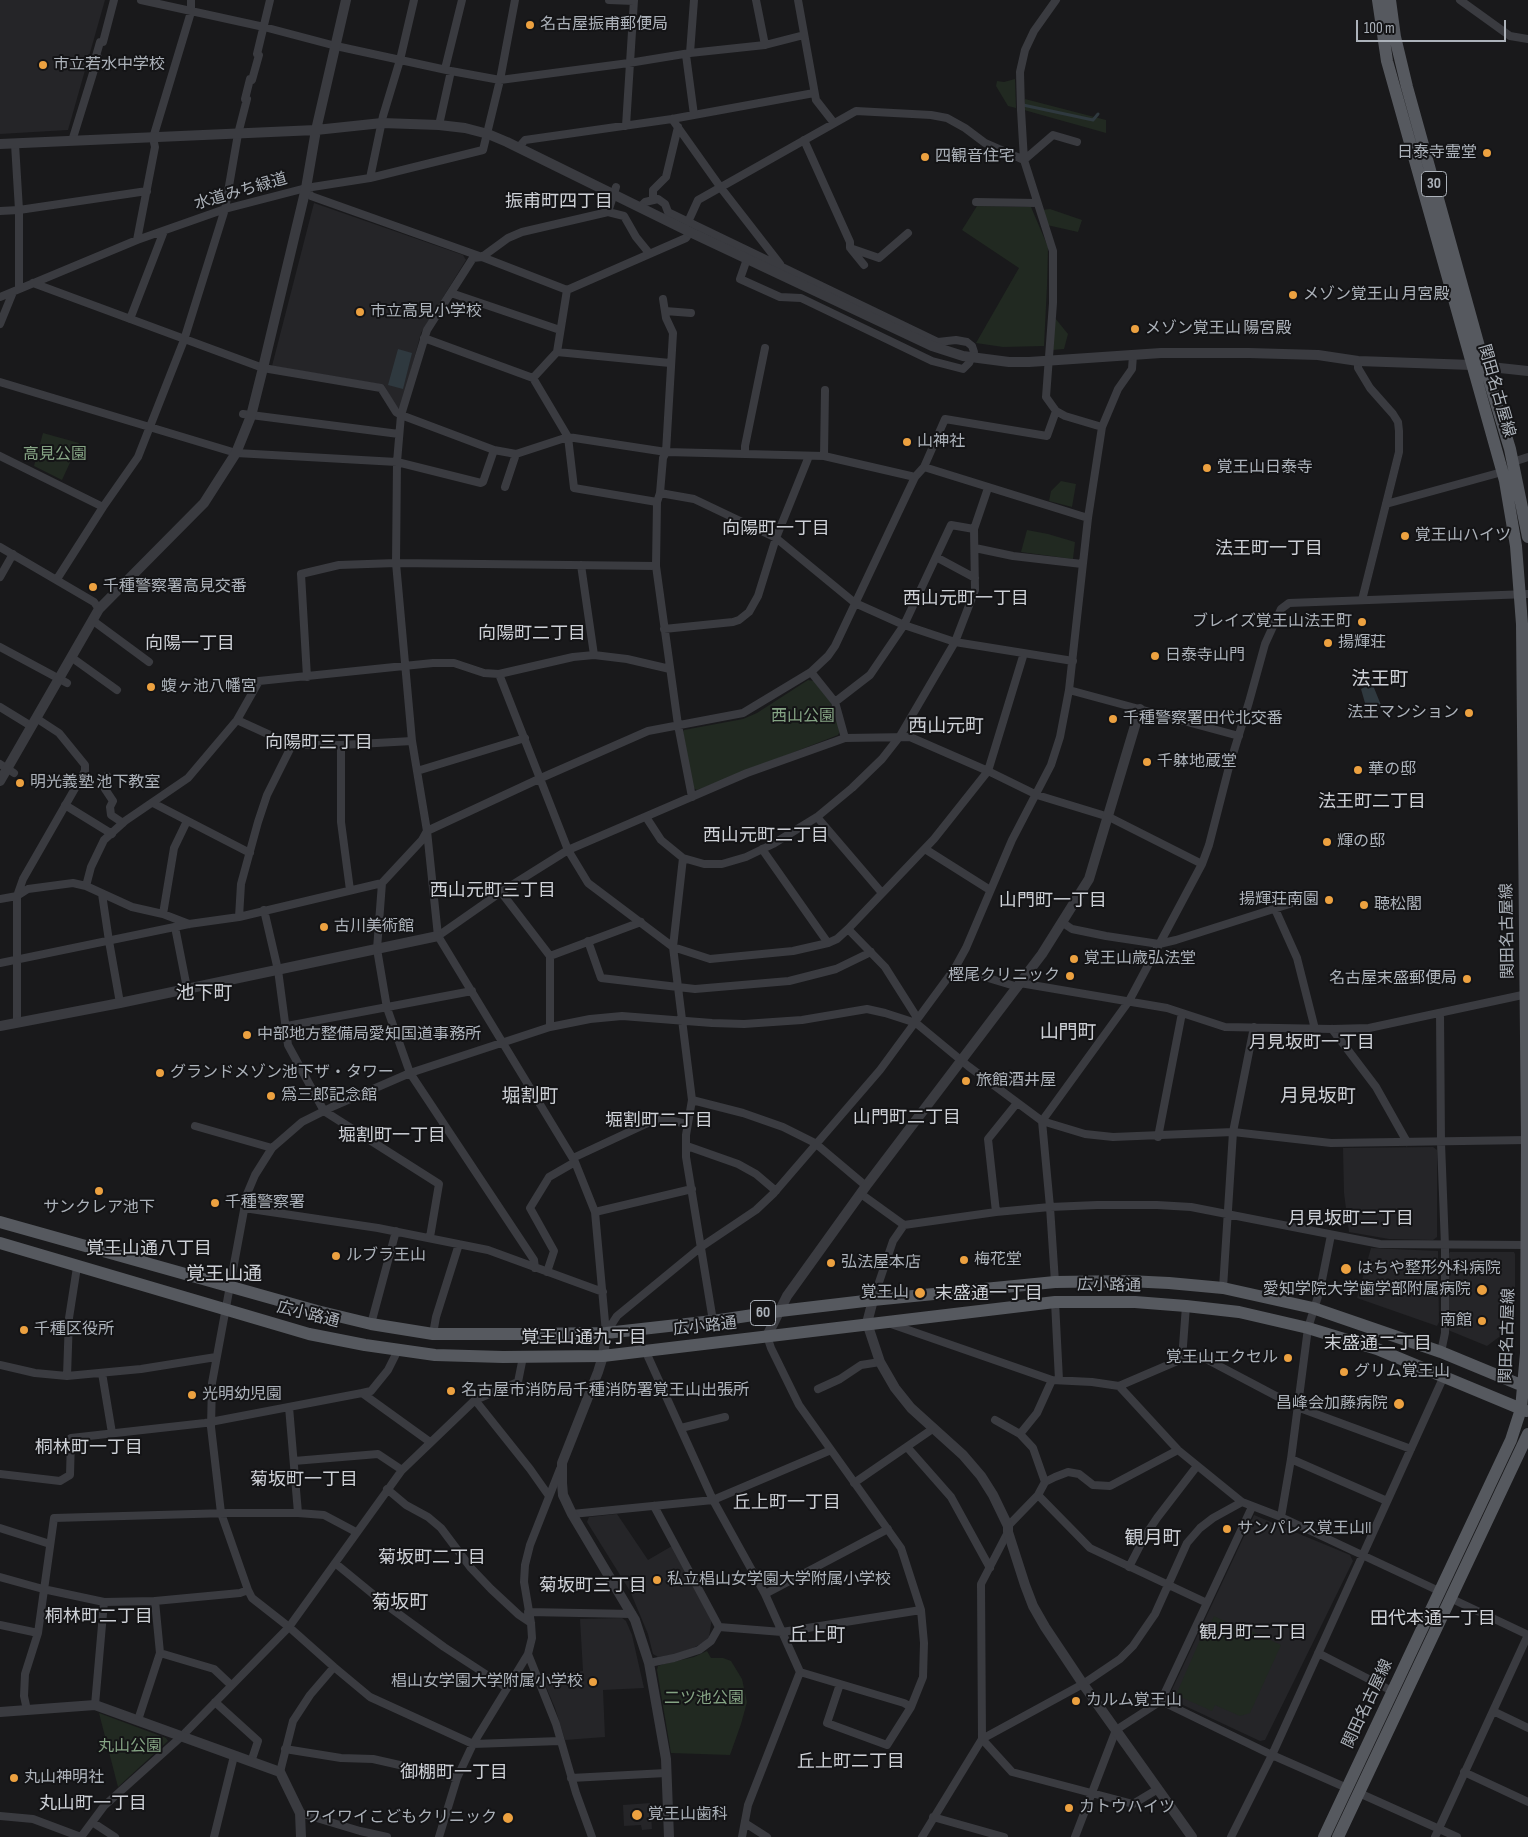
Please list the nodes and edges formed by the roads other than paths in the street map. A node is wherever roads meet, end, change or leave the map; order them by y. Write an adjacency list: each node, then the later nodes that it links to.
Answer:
1 (114, 0): 42 (street)
2 (142, 0): 18 (street)
3 (192, 0): 18 (street)
4 (270, 0): 19 (street)
5 (346, 0): 23 (street)
6 (414, 0): 25 (street)
7 (462, 0): 27 (street)
8 (514, 0): 28 (street)
9 (609, 0): 17 (street)
10 (694, 0): 24 (street)
11 (756, 0): 22 (street)
12 (798, 0): 20 (street)
13 (1056, 0): 47 (street)
14 (1378, 0): 90 (main road, 関田名古屋線 / 30)
15 (1390, 0): 90 (main road, 関田名古屋線 / 30)
16 (1460, 0): 21 (street)
17 (634, 1): 26 (street)
18 (191, 12): 19 (street); 40 (street)
19 (264, 27): 23 (street); 38 (street)
20 (804, 35): 22 (street); 29 (street)
21 (1528, 39)
22 (765, 44): 24 (street)
23 (336, 46): 25 (street); 37 (street)
24 (688, 54): 26 (street); 30 (street)
25 (400, 60): 27 (street); 32 (street)
26 (629, 63): 28 (street); 35 (street)
27 (448, 70): 28 (street); 34 (street)
28 (500, 80): 39 (street)
29 (814, 93): 30 (street); 33 (street)
30 (694, 115): 31 (street)
31 (672, 119): 35 (street); 36 (street)
32 (382, 123): 34 (street); 37 (street); 48 (street)
33 (834, 123): 41 (street); 47 (street)
34 (440, 125): 39 (street)
35 (626, 126): 46 (street)
36 (678, 127): 50 (street); 53 (street)
37 (316, 130): 38 (street); 49 (street)
38 (238, 134): 40 (street); 58 (street)
39 (488, 134): 46 (street); 48 (street, 水道みち緑道)
40 (153, 138): 42 (street); 52 (street)
41 (804, 140): 50 (street); 65 (street)
42 (72, 141): 45 (street)
43 (1077, 142): 47 (street)
44 (0, 144): 45 (street)
45 (15, 144): 57 (street)
46 (518, 147): 51 (street)
47 (1024, 160): 55 (street)
48 (370, 178): 49 (street, 水道みち緑道)
49 (306, 188): 58 (street, 水道みち緑道); 67 (street); 91 (street)
50 (721, 188): 61 (street); 70 (street)
51 (615, 190): 56 (street); 60 (street)
52 (146, 191): 57 (street); 64 (street)
53 (653, 200): 56 (street); 61 (street)
54 (976, 202): 55 (street)
55 (1037, 203): 87 (street)
56 (640, 207): 61 (street)
57 (19, 210): 59 (street); 72 (street)
58 (225, 210): 62 (street, 水道みち緑道); 83 (street)
59 (0, 211)
60 (608, 212): 66 (street); 67 (street)
61 (689, 227): 66 (street); 68 (street); 70 (street)
62 (164, 231): 64 (street, 水道みち緑道); 79 (street)
63 (908, 234): 65 (street)
64 (137, 240): 71 (street, 水道みち緑道)
65 (850, 248): 69 (street)
66 (648, 253): 73 (street)
67 (482, 257): 73 (street); 74 (street)
68 (747, 259): 70 (street); 87 (street)
69 (864, 265)
70 (782, 266)
71 (33, 283): 72 (street, 水道みち緑道); 79 (street)
72 (16, 290): 75 (street, 水道みち緑道); 80 (street)
73 (567, 290): 81 (street)
74 (451, 293): 81 (street); 82 (street)
75 (0, 297)
76 (663, 299): 77 (street)
77 (665, 311): 78 (street); 89 (street)
78 (692, 313)
79 (130, 319): 83 (street)
80 (0, 324)
81 (560, 330): 85 (street)
82 (424, 338): 93 (street); 98 (street)
83 (184, 340): 91 (street); 99 (street)
84 (765, 348): 106 (street)
85 (558, 352): 89 (street); 93 (street)
86 (1133, 355): 87 (street); 88 (street); 100 (street)
87 (1048, 361): 96 (street)
88 (1358, 361): 90 (street); 121 (street)
89 (670, 363): 104 (street)
90 (1478, 365): 92 (street); 113 (main road, 関田名古屋線 / 30); 115 (main road, 関田名古屋線 / 30)
91 (263, 368): 97 (street); 98 (street)
92 (1528, 371)
93 (533, 378): 102 (street)
94 (0, 382): 99 (street)
95 (825, 390): 110 (street)
96 (1056, 411): 100 (street); 114 (street)
97 (247, 415): 101 (street); 105 (street)
98 (401, 415): 101 (street); 103 (street)
99 (149, 426): 105 (street); 122 (street)
100 (1102, 427): 123 (street)
101 (399, 434): 112 (street)
102 (568, 437): 104 (street); 107 (street); 120 (street)
103 (494, 450): 107 (street); 112 (street)
104 (666, 452): 106 (street); 119 (street)
105 (236, 453): 112 (street); 141 (street)
106 (745, 453): 109 (street)
107 (516, 454): 117 (street)
108 (0, 456): 122 (street)
109 (809, 456): 110 (street); 126 (street)
110 (824, 456): 116 (street)
111 (1528, 458): 113 (street)
112 (397, 462): 131 (street)
113 (1513, 462): 125 (main road, 関田名古屋線 / 30)
114 (924, 467): 116 (street); 118 (street)
115 (1502, 472): 121 (street); 138 (main road, 関田名古屋線 / 30)
116 (915, 477): 140 (street)
117 (505, 487)
118 (988, 488): 123 (street); 124 (street)
119 (660, 493): 120 (street); 126 (street)
120 (657, 502): 134 (street)
121 (1386, 504): 139 (street)
122 (103, 507): 137 (street)
123 (1088, 518): 132 (street)
124 (974, 530): 128 (street); 130 (street)
125 (1528, 537)
126 (776, 538): 140 (street); 144 (street)
127 (0, 547): 129 (street)
128 (975, 548): 132 (street); 136 (street)
129 (13, 554): 135 (street); 137 (street)
130 (936, 557): 136 (street); 143 (street)
131 (396, 563): 133 (street); 152 (street); 156 (street)
132 (1082, 564): 150 (street)
133 (581, 565): 134 (street); 148 (street)
134 (656, 566): 144 (street)
135 (0, 576)
136 (975, 578): 145 (street)
137 (57, 579): 141 (street)
138 (1524, 594): 139 (street); 232 (main road, 関田名古屋線 / 30)
139 (1362, 600): 167 (street)
140 (855, 603): 143 (street); 154 (street)
141 (99, 608): 142 (street)
142 (92, 620): 149 (street); 151 (street)
143 (904, 625): 145 (street); 160 (street)
144 (664, 629): 153 (street)
145 (955, 642): 147 (street); 166 (street)
146 (0, 646): 157 (street)
147 (1024, 654): 150 (street); 175 (street)
148 (594, 655): 153 (street); 155 (street)
149 (71, 657): 157 (street); 158 (street)
150 (1073, 661): 159 (street)
151 (149, 662)
152 (405, 666): 155 (street); 156 (street); 170 (street)
153 (670, 669): 165 (street)
154 (811, 672): 160 (street); 165 (street)
155 (499, 674): 168 (street)
156 (307, 677): 163 (street)
157 (63, 681): 164 (street)
158 (117, 690)
159 (1069, 690): 162 (street); 179 (street)
160 (835, 702): 169 (street)
161 (0, 707): 164 (street)
162 (1140, 709): 167 (street); 185 (street)
163 (237, 720): 171 (street); 181 (street)
164 (34, 722): 173 (street); 182 (street)
165 (678, 725): 177 (street); 180 (street)
166 (900, 736): 169 (street); 175 (street); 184 (street)
167 (1238, 736): 195 (street)
168 (525, 738): 174 (street); 177 (street)
169 (845, 738): 180 (street)
170 (412, 741): 172 (street); 174 (street)
171 (292, 745): 172 (street); 193 (street)
172 (341, 745): 198 (street)
173 (7, 769): 178 (street)
174 (418, 771): 188 (street)
175 (988, 771): 179 (street); 191 (street)
176 (107, 776): 187 (street)
177 (541, 778): 188 (street); 192 (street)
178 (0, 781)
179 (1037, 796): 185 (street); 199 (street)
180 (692, 797): 183 (street)
181 (153, 803): 186 (street); 187 (street)
182 (65, 806): 189 (street); 203 (street)
183 (646, 817): 192 (street); 194 (street)
184 (817, 817): 190 (street); 201 (street)
185 (1109, 818): 195 (street); 211 (street)
186 (187, 822): 193 (street); 208 (street)
187 (123, 824): 189 (street)
188 (427, 831): 196 (street); 215 (street)
189 (112, 834): 197 (street)
190 (762, 849): 194 (street); 218 (street)
191 (924, 849): 199 (street); 201 (street)
192 (568, 850): 200 (street); 210 (street)
193 (250, 853): 209 (street)
194 (683, 858): 220 (street)
195 (1202, 864): 219 (street)
196 (382, 883): 198 (street); 221 (street)
197 (86, 886): 202 (street); 203 (street)
198 (350, 890): 207 (street)
199 (990, 890): 226 (street)
200 (501, 892): 215 (street); 223 (street)
201 (882, 893): 214 (street)
202 (102, 894): 208 (street); 216 (street)
203 (17, 896): 204 (street); 224 (street)
204 (0, 899)
205 (1302, 900): 206 (street)
206 (1275, 909): 219 (street); 245 (street)
207 (264, 910): 209 (street); 227 (street)
208 (163, 914): 212 (street)
209 (239, 917): 212 (street)
210 (641, 922): 217 (street); 220 (street)
211 (1063, 923): 219 (street); 228 (street)
212 (189, 924): 213 (street)
213 (175, 927): 216 (street); 230 (street)
214 (848, 929): 218 (street); 222 (street)
215 (438, 936): 221 (street); 231 (street)
216 (108, 941): 224 (street); 234 (street)
217 (588, 941): 223 (street); 229 (street)
218 (828, 943): 220 (street)
219 (1159, 944): 233 (street)
220 (673, 947): 229 (street)
221 (377, 949): 227 (street); 235 (street)
222 (870, 952): 229 (street); 240 (street)
223 (550, 956): 243 (street)
224 (18, 960): 225 (street); 239 (street)
225 (0, 963)
226 (955, 968): 228 (street); 240 (street)
227 (278, 970): 230 (street); 242 (street)
228 (1019, 985): 233 (street); 248 (street)
229 (678, 987): 238 (street)
230 (187, 988): 234 (street)
231 (472, 992): 235 (street); 247 (street)
232 (1527, 994): 237 (street); 258 (main road, 関田名古屋線 / 30)
233 (1129, 1001): 236 (street); 253 (street)
234 (120, 1003): 239 (street)
235 (387, 1008): 242 (street); 249 (street)
236 (1182, 1013): 244 (street); 257 (street)
237 (1440, 1013): 246 (street); 261 (street)
238 (682, 1020): 240 (street); 243 (street); 250 (street)
239 (17, 1023): 241 (street)
240 (916, 1023): 248 (street); 260 (street)
241 (0, 1026)
242 (287, 1026): 252 (street)
243 (550, 1027): 247 (street)
244 (1254, 1027): 245 (street); 256 (street)
245 (1314, 1029): 246 (street)
246 (1332, 1029): 259 (street)
247 (502, 1042): 249 (street); 264 (street)
248 (962, 1060): 251 (street); 266 (street)
249 (410, 1073): 252 (street); 284 (street)
250 (692, 1100): 254 (street); 260 (street)
251 (1017, 1103): 253 (street); 271 (street)
252 (324, 1111): 263 (street); 277 (street)
253 (1042, 1121): 257 (street); 268 (street)
254 (688, 1124): 262 (street); 264 (street)
255 (196, 1126): 263 (street)
256 (1233, 1132): 257 (street); 259 (street); 272 (street)
257 (1158, 1137)
258 (1527, 1140): 261 (street); 279 (main road, 関田名古屋線 / 30)
259 (1407, 1142): 261 (street)
260 (815, 1143): 266 (street); 267 (street)
261 (1441, 1143): 280 (street)
262 (686, 1146): 265 (street); 267 (street)
263 (272, 1148): 269 (street)
264 (574, 1160): 270 (street); 285 (street)
265 (692, 1189): 270 (street); 282 (street)
266 (864, 1190): 274 (street); 295 (street)
267 (776, 1191): 282 (street)
268 (1050, 1207): 271 (street); 272 (street); 286 (street)
269 (244, 1208): 275 (street); 287 (street)
270 (596, 1212): 289 (street)
271 (996, 1212): 274 (street)
272 (1227, 1215): 276 (street); 288 (street)
273 (0, 1222): 287 (main road, 広小路通 / 60)
274 (904, 1225): 290 (street)
275 (396, 1231): 277 (street); 299 (street)
276 (1331, 1235): 280 (street); 293 (street)
277 (430, 1237): 278 (street)
278 (460, 1244): 284 (street); 302 (street)
279 (1528, 1245): 280 (street); 318 (main road, 関田名古屋線 / 30)
280 (1445, 1246): 306 (street)
281 (1, 1247): 283 (main road, 広小路通 / 60)
282 (701, 1247): 296 (street); 301 (street)
283 (77, 1267): 294 (main road, 広小路通 / 60); 314 (street)
284 (535, 1268): 285 (street)
285 (547, 1272): 289 (street)
286 (1055, 1282): 288 (main road, 広小路通 / 60); 290 (main road, 広小路通 / 60)
287 (229, 1287): 294 (street); 299 (main road, 広小路通 / 60)
288 (1223, 1288): 293 (main road, 広小路通 / 60)
289 (603, 1292): 301 (street)
290 (873, 1300): 295 (main road, 広小路通 / 60); 298 (street)
291 (1055, 1302): 292 (main road, 広小路通 / 60); 297 (main road, 広小路通 / 60); 316 (street)
292 (1186, 1306): 300 (main road, 広小路通 / 60); 310 (street)
293 (1314, 1308): 300 (street); 306 (main road, 広小路通 / 60)
294 (224, 1310): 304 (main road, 広小路通 / 60); 308 (street)
295 (780, 1311): 296 (main road, 広小路通 / 60); 303 (street)
296 (713, 1321): 301 (main road, 広小路通 / 60)
297 (884, 1321): 298 (main road, 広小路通 / 60); 316 (street)
298 (867, 1323): 303 (main road, 広小路通 / 60); 311 (street)
299 (371, 1324): 302 (main road, 広小路通 / 60)
300 (1308, 1328): 315 (main road, 広小路通 / 60); 323 (street)
301 (606, 1332): 302 (main road, 広小路通 / 60); 307 (street)
302 (433, 1334)
303 (767, 1336): 305 (main road, 広小路通 / 60); 336 (street)
304 (398, 1350): 309 (main road, 広小路通 / 60); 320 (street)
305 (645, 1350): 307 (main road, 広小路通 / 60); 328 (street)
306 (1441, 1352): 318 (main road, 広小路通 / 60)
307 (603, 1356): 309 (main road, 広小路通 / 60); 340 (street)
308 (216, 1357): 313 (street); 327 (street)
309 (523, 1357): 321 (street)
310 (1182, 1359): 317 (street); 323 (street)
311 (880, 1362): 319 (street); 329 (street)
312 (0, 1365): 314 (street)
313 (102, 1373): 314 (street); 330 (street)
314 (67, 1376)
315 (1444, 1376): 324 (main road, 広小路通 / 60); 335 (street)
316 (1056, 1380): 317 (street); 331 (street)
317 (1118, 1386): 337 (street)
318 (1526, 1387): 324 (main road, 関田名古屋線 / 30)
319 (818, 1390)
320 (362, 1394): 322 (street); 333 (street)
321 (475, 1400): 333 (street); 348 (street)
322 (289, 1407): 327 (street); 339 (street)
323 (1297, 1407): 335 (street); 338 (street)
324 (1524, 1410): 371 (main road, 関田名古屋線 / 30)
325 (725, 1417): 328 (street)
326 (995, 1420): 331 (street)
327 (212, 1421): 330 (street); 354 (street)
328 (680, 1428): 349 (street)
329 (934, 1428): 334 (street); 360 (street)
330 (112, 1433): 343 (street)
331 (1020, 1434): 344 (street)
332 (1528, 1434): 373 (main road, 関田名古屋線 / 30)
333 (430, 1442): 342 (street)
334 (907, 1447): 345 (street); 366 (street)
335 (1411, 1449): 350 (street)
336 (831, 1450): 345 (street); 349 (street)
337 (1178, 1450): 341 (street); 344 (street)
338 (1291, 1459): 350 (street); 357 (street)
339 (294, 1461): 342 (street); 355 (street)
340 (562, 1463): 348 (street); 356 (street)
341 (1196, 1466): 351 (street); 365 (street)
342 (402, 1470): 346 (street)
343 (0, 1474)
344 (1045, 1482): 347 (street)
345 (854, 1483): 359 (street)
346 (387, 1489): 361 (street); 380 (street)
347 (1038, 1495): 360 (street); 365 (street)
348 (549, 1496): 378 (street)
349 (713, 1500): 352 (street); 372 (street)
350 (1387, 1501): 363 (street)
351 (1242, 1502): 353 (street); 368 (street)
352 (654, 1506): 356 (street); 383 (street)
353 (1252, 1507): 357 (street); 376 (street)
354 (222, 1513): 355 (street); 362 (street); 370 (street)
355 (298, 1513): 361 (street)
356 (572, 1514): 379 (street)
357 (1281, 1517): 363 (street)
358 (0, 1528): 362 (street)
359 (888, 1529): 372 (street); 377 (street)
360 (1008, 1529): 366 (street); 394 (street)
361 (356, 1532): 364 (street)
362 (50, 1544): 369 (street)
363 (1363, 1555): 371 (street); 388 (street)
364 (335, 1563): 382 (street); 396 (street)
365 (1129, 1567): 368 (street)
366 (990, 1568): 409 (street)
367 (0, 1577): 369 (street)
368 (1168, 1585): 376 (street); 394 (street)
369 (44, 1589): 375 (street); 385 (street)
370 (248, 1590): 374 (street); 382 (street)
371 (1439, 1591): 397 (main road, 関田名古屋線 / 30)
372 (765, 1594): 384 (street)
373 (1450, 1598): 386 (street); 422 (main road, 関田名古屋線 / 30)
374 (155, 1601): 375 (street); 387 (street)
375 (104, 1602): 400 (street)
376 (1207, 1603): 398 (street)
377 (920, 1610): 384 (street); 401 (street)
378 (528, 1612): 379 (street); 380 (street)
379 (632, 1614): 390 (street)
380 (532, 1623): 389 (street)
381 (0, 1625): 385 (street)
382 (289, 1627): 391 (street); 395 (street)
383 (719, 1627): 384 (street); 390 (street)
384 (782, 1632): 392 (street)
385 (38, 1633): 402 (street)
386 (1528, 1635): 403 (street)
387 (160, 1653): 395 (street); 405 (street)
388 (1318, 1653): 397 (street); 413 (street)
389 (528, 1654): 396 (street); 410 (street)
390 (649, 1663): 418 (street)
391 (334, 1667): 411 (street); 412 (street)
392 (800, 1672): 393 (street); 429 (street)
393 (840, 1684): 401 (street); 401 (street)
394 (1083, 1684): 407 (street); 409 (street)
395 (231, 1685): 399 (street)
396 (507, 1688): 411 (street)
397 (1392, 1691): 422 (main road, 関田名古屋線 / 30)
398 (1161, 1701): 407 (street); 413 (street)
399 (215, 1702): 408 (street); 415 (street)
400 (95, 1706): 402 (street); 405 (street)
401 (911, 1707)
402 (27, 1710): 404 (street)
403 (1493, 1711): 406 (street); 417 (street)
404 (0, 1712)
405 (138, 1720): 408 (street)
406 (1528, 1728)
407 (1116, 1730): 421 (street); 423 (street)
408 (182, 1736): 414 (street); 428 (street)
409 (982, 1739): 423 (street); 427 (street)
410 (560, 1741): 411 (street); 420 (street)
411 (473, 1744): 419 (street)
412 (285, 1749): 416 (street); 419 (street)
413 (1272, 1755): 422 (street); 445 (street)
414 (234, 1756): 415 (street); 433 (street)
415 (251, 1762): 416 (street)
416 (280, 1772): 425 (street)
417 (1464, 1772): 424 (street); 430 (street)
418 (666, 1773): 420 (street); 438 (street)
419 (457, 1778): 436 (street)
420 (571, 1778): 437 (street)
421 (1158, 1789): 423 (street); 444 (street)
422 (1353, 1791): 430 (street); 446 (main road, 関田名古屋線 / 30); 447 (main road, 関田名古屋線 / 30)
423 (1092, 1794): 443 (street)
424 (1528, 1802)
425 (300, 1812): 434 (street); 435 (street)
426 (0, 1816): 431 (street)
427 (933, 1817): 441 (street); 442 (street)
428 (92, 1822): 431 (street); 432 (street)
429 (745, 1823): 439 (street); 440 (street)
430 (1439, 1828): 448 (street); 449 (street)
431 (81, 1837)
432 (115, 1837)
433 (214, 1837)
434 (301, 1837)
435 (387, 1837)
436 (439, 1837)
437 (592, 1837)
438 (669, 1837)
439 (742, 1837)
440 (767, 1837)
441 (922, 1837)
442 (1004, 1837)
443 (1075, 1837)
444 (1192, 1837)
445 (1231, 1837)
446 (1324, 1837)
447 (1338, 1837)
448 (1435, 1837)
449 (1457, 1837)

